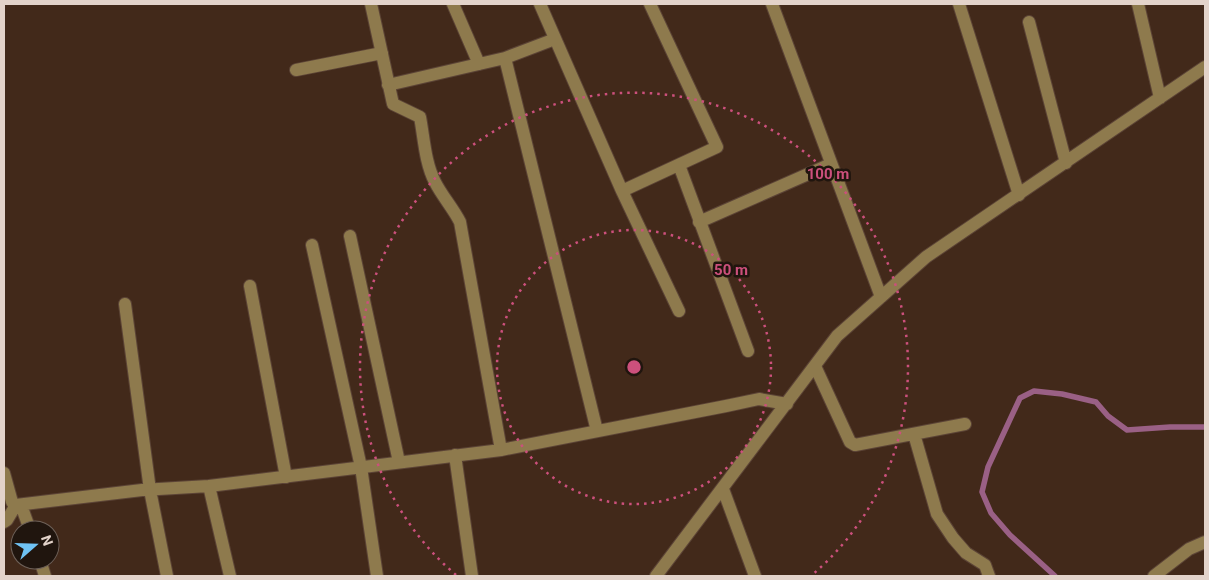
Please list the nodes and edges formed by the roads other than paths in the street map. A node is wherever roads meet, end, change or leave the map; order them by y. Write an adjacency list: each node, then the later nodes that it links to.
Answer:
1 (371, 4): 10 (street)
2 (453, 4): 12 (street)
3 (540, 4): 9 (street)
4 (650, 4): 19 (street)
5 (772, 4): 18 (street)
6 (959, 4): 21 (street)
7 (1138, 4): 16 (street)
8 (1029, 22): 17 (street)
9 (555, 39): 11 (street); 20 (street)
10 (382, 53): 14 (street); 15 (street)
11 (505, 58): 12 (street); 33 (street)
12 (479, 64): 15 (street)
13 (1205, 67): 16 (street)
14 (296, 70)
15 (388, 85): 35 (street)
16 (1160, 98): 17 (street)
17 (1066, 163): 21 (street)
18 (831, 164): 22 (street); 26 (street)
19 (678, 165): 20 (street); 22 (street)
20 (622, 191): 28 (street)
21 (1019, 195): 26 (street)
22 (699, 222): 29 (street)
23 (350, 236): 37 (street)
24 (312, 245): 38 (street)
25 (250, 286): 40 (street)
26 (881, 297): 30 (street)
27 (125, 304): 43 (street)
28 (679, 311)
29 (748, 351)
30 (815, 366): 31 (street); 34 (street)
31 (786, 404): 33 (street); 42 (street)
32 (965, 424): 34 (street)
33 (597, 431): 35 (street)
34 (914, 434): 54 (street)
35 (501, 450): 36 (street)
36 (455, 455): 37 (street); 51 (street)
37 (399, 462): 38 (street)
38 (361, 467): 40 (street); 50 (street)
39 (4, 473): 44 (street)
40 (286, 477): 41 (street)
41 (210, 486): 43 (street); 49 (street)
42 (723, 489): 52 (street); 53 (street)
43 (150, 490): 44 (street); 48 (street)
44 (19, 505): 45 (street); 46 (street)
45 (26, 520)
46 (4, 522)
47 (1205, 542): 55 (street)
48 (167, 576)
49 (230, 576)
50 (377, 576)
51 (472, 576)
52 (656, 576)
53 (755, 576)
54 (989, 576)
55 (1154, 576)

